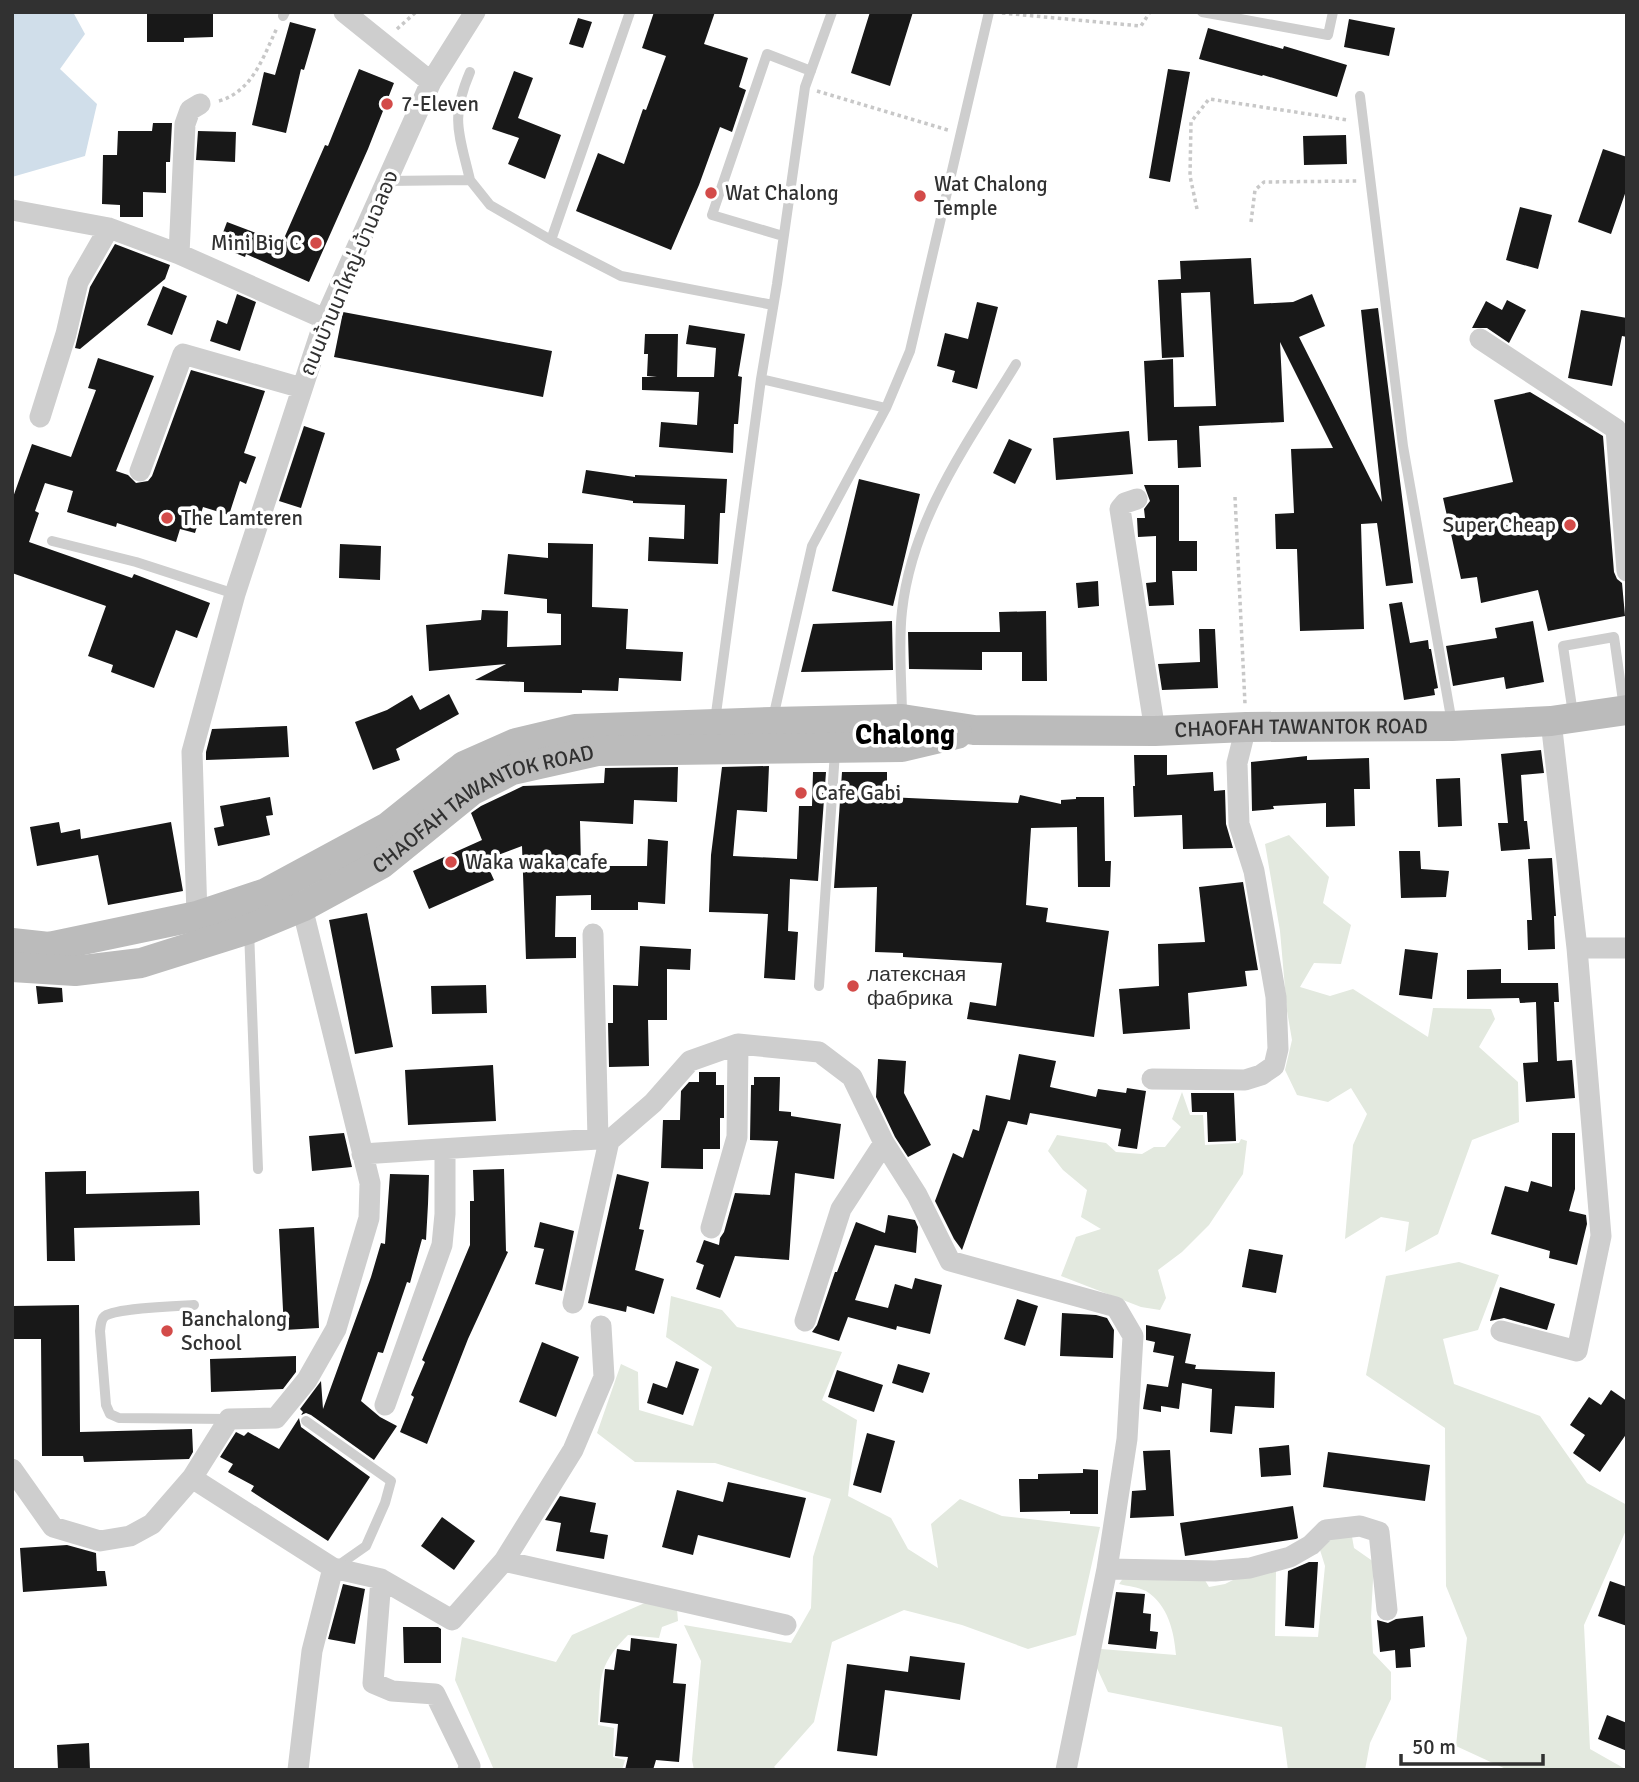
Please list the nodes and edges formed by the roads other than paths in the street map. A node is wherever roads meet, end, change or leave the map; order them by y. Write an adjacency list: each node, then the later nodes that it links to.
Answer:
1 (344, 12): 10 (street)
2 (475, 12): 10 (street, ถนนบ้านนาใหญ่-บ้านฉลอง)
3 (631, 12): 18 (lane)
4 (832, 12): 8 (lane)
5 (989, 12): 26 (lane)
6 (1202, 12): 7 (lane)
7 (1333, 12)
8 (811, 71): 17 (lane); 17 (lane)
9 (470, 72): 13 (lane)
10 (431, 82): 14 (street, ถนนบ้านนาใหญ่-บ้านฉลอง)
11 (1360, 96): 36 (lane)
12 (200, 104): 19 (street)
13 (470, 180): 14 (lane); 18 (lane)
14 (387, 181): 21 (street, ถนนบ้านนาใหญ่-บ้านฉลอง)
15 (12, 210): 16 (street)
16 (109, 228): 19 (street); 27 (street)
17 (783, 236): 20 (lane)
18 (551, 240): 20 (lane)
19 (180, 254): 21 (street)
20 (773, 305): 24 (lane)
21 (325, 319): 25 (street, ถนนบ้านนาใหญ่-บ้านฉลอง)
22 (1480, 339): 31 (street)
23 (1016, 364): 34 (lane)
24 (761, 379): 26 (lane); 41 (lane)
25 (302, 388): 28 (street); 32 (street, ถนนบ้านนาใหญ่-บ้านฉลอง)
26 (886, 408): 40 (lane)
27 (40, 417)
28 (140, 471)
29 (1137, 499): 39 (street)
30 (52, 541): 32 (lane)
31 (1627, 570)
32 (235, 594): 44 (street, ถนนบ้านนาใหญ่-บ้านฉลอง)
33 (1626, 710): 35 (main road, CHAOFAH TAWANTOK ROAD); 35 (lane)
34 (902, 719): 38 (main road, CHAOFAH TAWANTOK ROAD); 40 (main road, CHAOFAH TAWANTOK ROAD)
35 (1562, 719): 36 (main road, CHAOFAH TAWANTOK ROAD); 48 (street)
36 (1452, 726): 37 (main road, CHAOFAH TAWANTOK ROAD)
37 (1246, 727): 39 (main road, CHAOFAH TAWANTOK ROAD); 53 (street)
38 (974, 730): 39 (main road, CHAOFAH TAWANTOK ROAD); 42 (main road, CHAOFAH TAWANTOK ROAD)
39 (1155, 731)
40 (770, 736): 41 (main road, CHAOFAH TAWANTOK ROAD); 42 (main road, CHAOFAH TAWANTOK ROAD)
41 (713, 737): 43 (main road, CHAOFAH TAWANTOK ROAD); 44 (main road, CHAOFAH TAWANTOK ROAD)
42 (835, 749): 51 (lane)
43 (302, 907): 45 (main road, CHAOFAH TAWANTOK ROAD); 57 (street)
44 (201, 929): 45 (main road, CHAOFAH TAWANTOK ROAD); 47 (main road, CHAOFAH TAWANTOK ROAD); 50 (main road, CHAOFAH TAWANTOK ROAD)
45 (249, 929): 58 (lane)
46 (593, 934): 54 (street)
47 (12, 943)
48 (1577, 948): 49 (street); 64 (street)
49 (1627, 948)
50 (12, 967)
51 (819, 986)
52 (738, 1044): 54 (street); 55 (street); 59 (street)
53 (1152, 1079)
54 (603, 1140): 56 (street); 60 (street)
55 (884, 1143): 62 (street); 72 (street)
56 (445, 1149): 57 (street); 65 (street)
57 (362, 1154): 66 (street)
58 (258, 1169)
59 (711, 1228)
60 (573, 1303)
61 (194, 1305): 66 (lane)
62 (804, 1321)
63 (601, 1326): 70 (street)
64 (1501, 1331)
65 (385, 1405)
66 (229, 1419): 69 (street)
67 (306, 1421): 71 (lane)
68 (12, 1469): 69 (street)
69 (192, 1478): 71 (street)
70 (504, 1561): 73 (street); 75 (street)
71 (333, 1568): 73 (street); 76 (street)
72 (1107, 1569): 74 (street); 78 (street)
73 (381, 1580): 77 (street)
74 (1387, 1610)
75 (786, 1625)
76 (298, 1770)
77 (468, 1770)
78 (1066, 1770)

